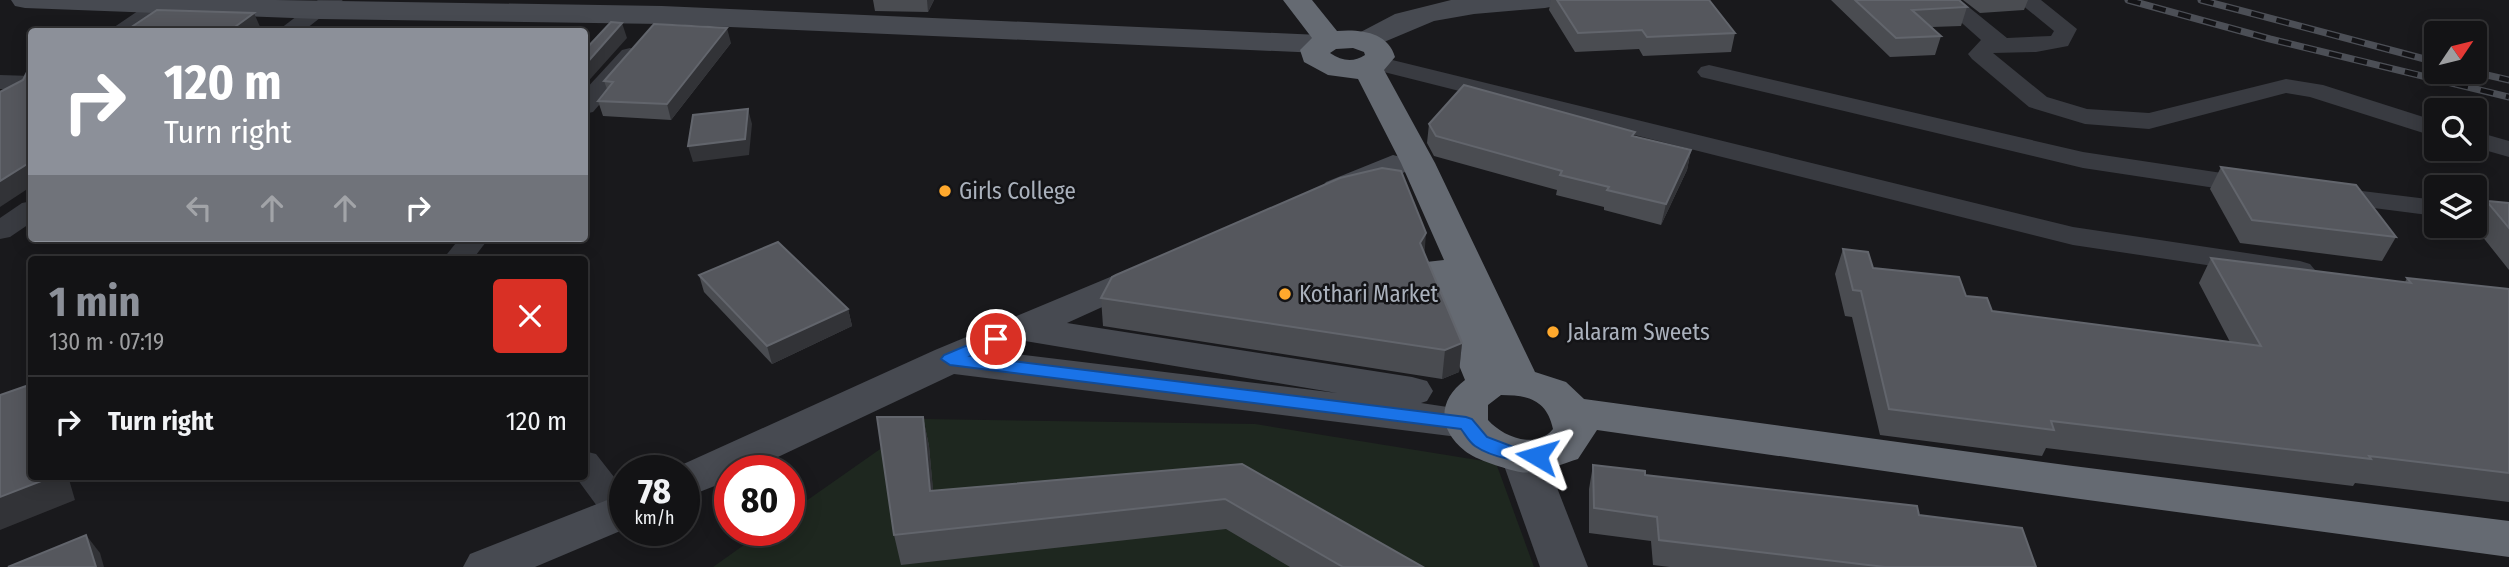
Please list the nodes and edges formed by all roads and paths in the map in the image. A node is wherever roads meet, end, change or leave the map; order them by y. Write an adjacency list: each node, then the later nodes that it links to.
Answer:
1 (25, 0): 8 (main road)
2 (1297, 0): 14 (highway)
3 (1328, 0): 14 (highway)
4 (1545, 0): 14 (main road)
5 (1947, 0): 13 (street)
6 (2027, 0): 13 (street)
7 (196, 2): 8 (main road); 9 (main road)
8 (163, 4): 11 (street)
9 (325, 5): 10 (main road); 12 (street)
10 (662, 15): 14 (main road); 19 (street)
11 (124, 28)
12 (293, 28)
13 (2000, 44): 21 (street)
14 (1350, 52): 26 (highway); 36 (street); 39 (highway)
15 (1709, 72): 25 (street)
16 (0, 82): 17 (street)
17 (28, 84)
18 (28, 86): 20 (street)
19 (588, 101)
20 (0, 104)
21 (2085, 116): 22 (street); 25 (street)
22 (2424, 125)
23 (2487, 143): 24 (street)
24 (2509, 149)
25 (2083, 160): 27 (street)
26 (1392, 165): 29 (main road); 39 (highway)
27 (2274, 188)
28 (2301, 192): 30 (street)
29 (1312, 201)
30 (2424, 207)
31 (28, 212): 32 (street)
32 (0, 231)
33 (472, 242): 34 (street)
34 (460, 256)
35 (1187, 256): 37 (main road)
36 (2328, 274)
37 (1020, 328): 38 (main road); 39 (main road)
38 (950, 359): 39 (main road); 43 (main road)
39 (1485, 397): 40 (highway); 41 (highway)
40 (1574, 422): 41 (highway); 46 (highway); 47 (highway)
41 (1523, 457): 49 (main road)
42 (588, 468): 44 (street)
43 (700, 475)
44 (609, 494)
45 (609, 517): 48 (main road)
46 (2509, 539)
47 (2509, 558)
48 (500, 565)
49 (1564, 567)

